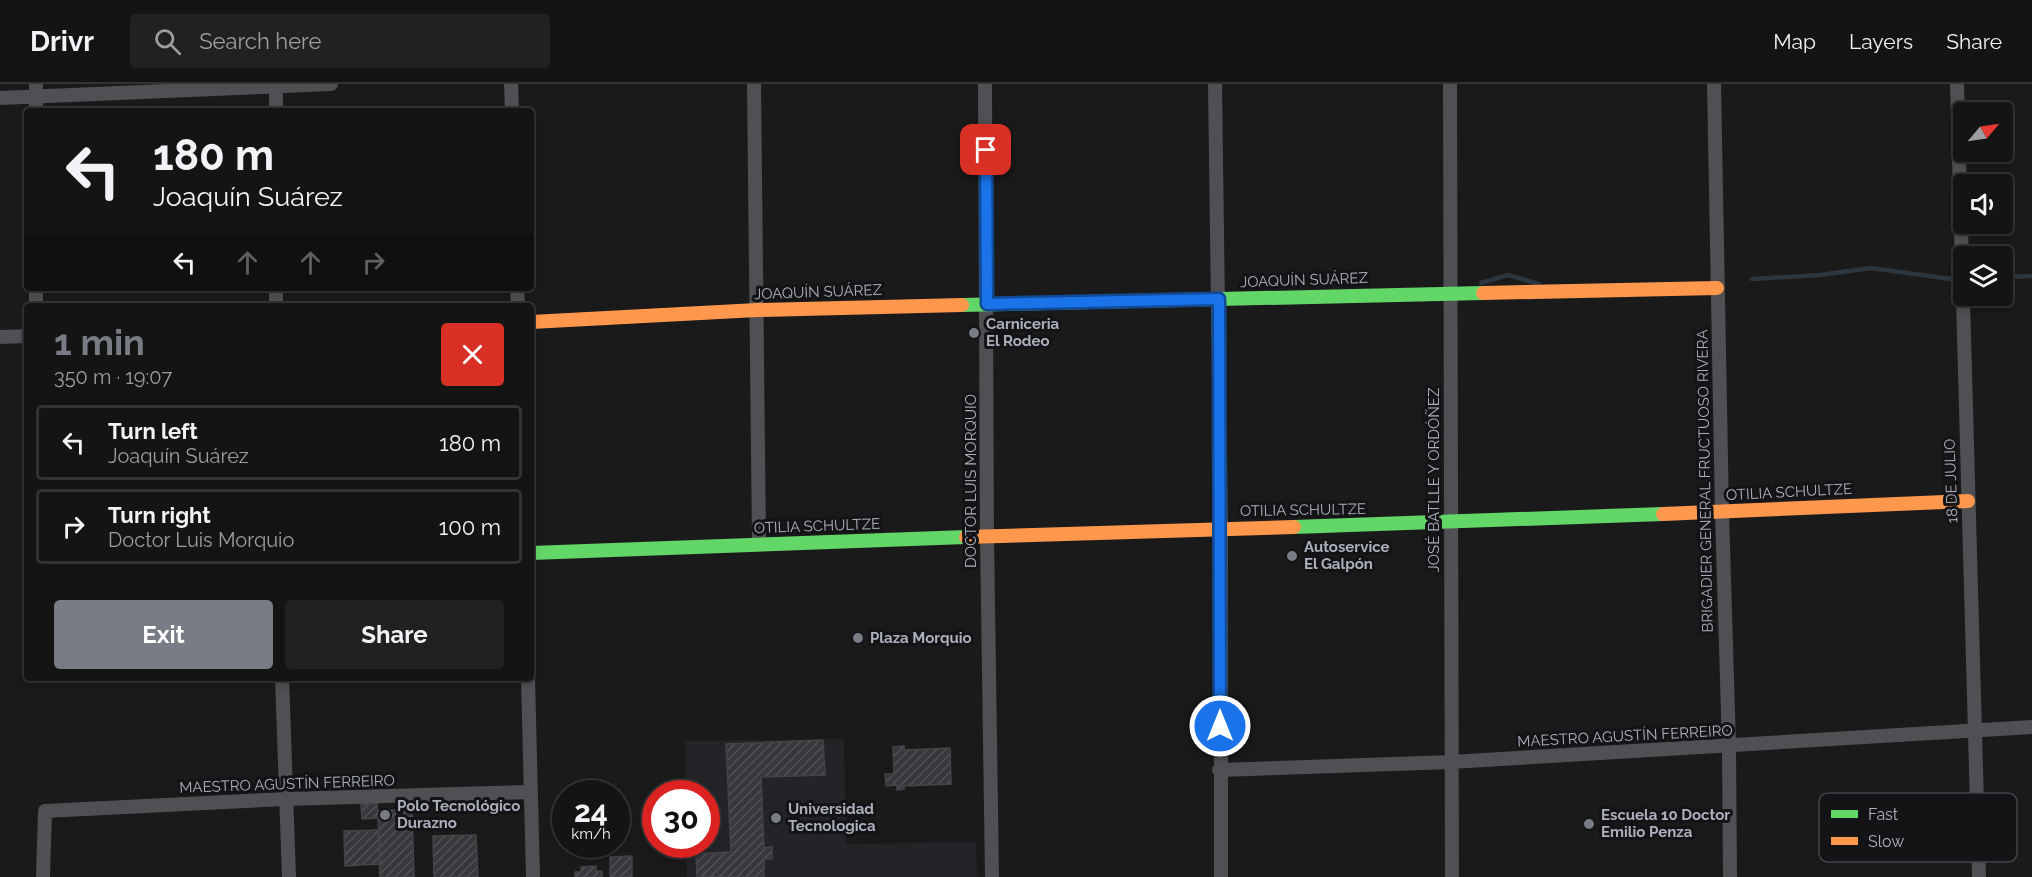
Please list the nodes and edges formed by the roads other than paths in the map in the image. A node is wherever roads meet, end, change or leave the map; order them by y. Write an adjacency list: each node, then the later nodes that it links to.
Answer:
1 (331, 84): 9 (street)
2 (511, 84): 13 (street)
3 (754, 84): 18 (street)
4 (985, 84): 17 (street, DOCTOR LUIS MORQUIO)
5 (1215, 84): 16 (street)
6 (1450, 84): 15 (street, JOSÉ BATLLE Y ORDÓÑEZ)
7 (1714, 84): 14 (street, BRIGADIER GENERAL FRUCTUOSO RIVERA)
8 (1957, 84): 22 (street, 18 DE JULIO)
9 (276, 85): 10 (street); 12 (street)
10 (36, 97): 11 (street)
11 (0, 98)
12 (276, 108)
13 (512, 108)
14 (1718, 288): 15 (street, JOAQUÍN SUÁREZ); 23 (street, BRIGADIER GENERAL FRUCTUOSO RIVERA)
15 (1451, 292): 16 (street, JOAQUÍN SUÁREZ); 24 (street, JOSÉ BATLLE Y ORDÓÑEZ)
16 (1219, 299): 17 (street, JOAQUÍN SUÁREZ); 25 (street)
17 (987, 304): 18 (street, JOAQUÍN SUÁREZ); 26 (street, DOCTOR LUIS MORQUIO)
18 (757, 310): 19 (street, JOAQUÍN SUÁREZ); 27 (street)
19 (534, 322)
20 (24, 336): 21 (street)
21 (0, 337)
22 (1968, 501): 23 (street, OTILIA SCHULTZE); 32 (street, 18 DE JULIO)
23 (1722, 512): 24 (street, OTILIA SCHULTZE); 33 (street, BRIGADIER GENERAL FRUCTUOSO RIVERA)
24 (1450, 523): 25 (street, OTILIA SCHULTZE); 34 (street, JOSÉ BATLLE Y ORDÓÑEZ)
25 (1221, 529): 26 (street, OTILIA SCHULTZE); 35 (street)
26 (987, 536): 27 (street, OTILIA SCHULTZE); 43 (street, DOCTOR LUIS MORQUIO)
27 (759, 544): 28 (street, OTILIA SCHULTZE)
28 (534, 553)
29 (282, 681): 38 (street)
30 (528, 681): 36 (street)
31 (2032, 727): 32 (street, MAESTRO AGUSTÍN FERREIRO)
32 (1975, 730): 33 (street, MAESTRO AGUSTÍN FERREIRO); 37 (street, 18 DE JULIO)
33 (1729, 747): 34 (street, MAESTRO AGUSTÍN FERREIRO); 46 (street, BRIGADIER GENERAL FRUCTUOSO RIVERA)
34 (1451, 762): 35 (street, MAESTRO AGUSTÍN FERREIRO); 45 (street, JOSÉ BATLLE Y ORDÓÑEZ)
35 (1220, 770): 44 (street)
36 (530, 792): 38 (street, MAESTRO AGUSTÍN FERREIRO); 42 (street)
37 (1977, 793)
38 (284, 799): 40 (street, MAESTRO AGUSTÍN FERREIRO); 41 (street)
39 (1979, 862): 47 (street, 18 DE JULIO)
40 (42, 877)
41 (289, 877)
42 (533, 877)
43 (992, 877)
44 (1221, 877)
45 (1452, 877)
46 (1730, 877)
47 (1979, 877)

